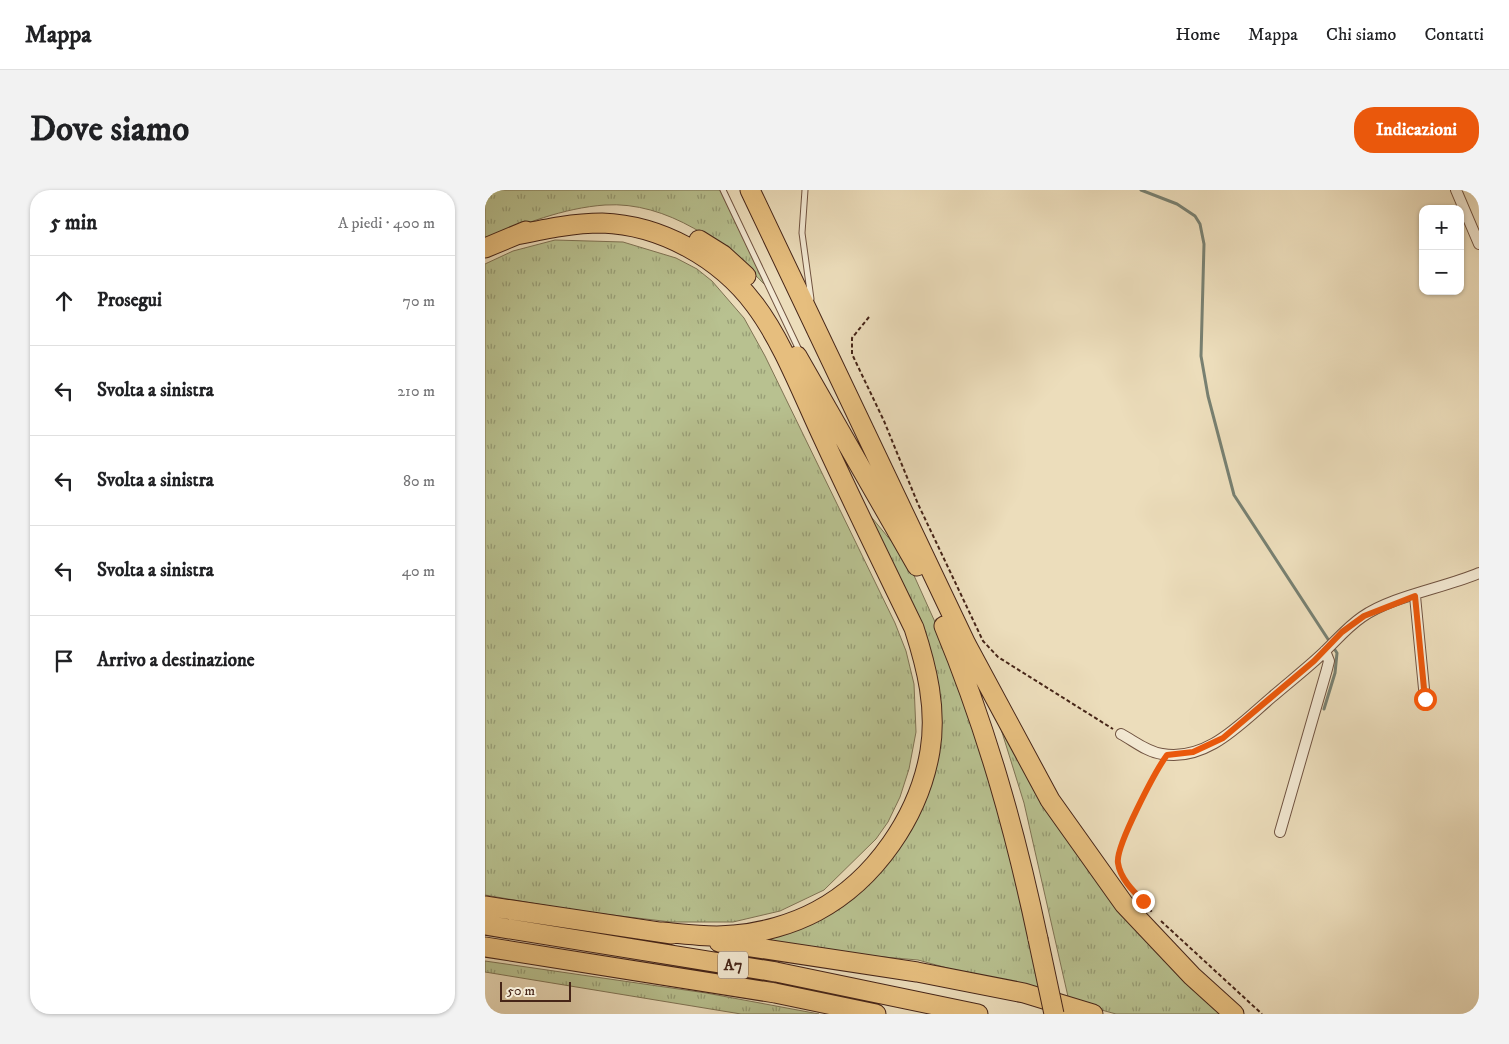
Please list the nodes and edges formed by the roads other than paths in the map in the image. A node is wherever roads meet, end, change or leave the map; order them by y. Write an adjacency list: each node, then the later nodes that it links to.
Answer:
1 (723, 190): 10 (lane)
2 (736, 190): 11 (highway)
3 (750, 190): 9 (highway)
4 (805, 190): 9 (lane)
5 (1456, 190): 7 (street)
6 (516, 235): 8 (highway); 10 (highway); 21 (highway)
7 (1479, 244)
8 (485, 248)
9 (816, 329): 14 (highway)
10 (823, 403): 11 (highway)
11 (917, 566): 22 (highway)
12 (1479, 573): 13 (street)
13 (1415, 596): 15 (street); 16 (street)
14 (966, 644): 22 (highway); 29 (highway)
15 (1325, 651): 17 (street); 18 (street)
16 (1425, 699)
17 (1121, 734)
18 (1280, 832)
19 (485, 906): 21 (highway)
20 (485, 926): 25 (highway, A7)
21 (661, 932): 28 (highway)
22 (1044, 941): 26 (highway, bridge); 27 (highway)
23 (485, 947): 24 (highway, A7)
24 (875, 1014)
25 (978, 1014)
26 (1054, 1014)
27 (1066, 1014)
28 (1093, 1014)
29 (1234, 1014)

